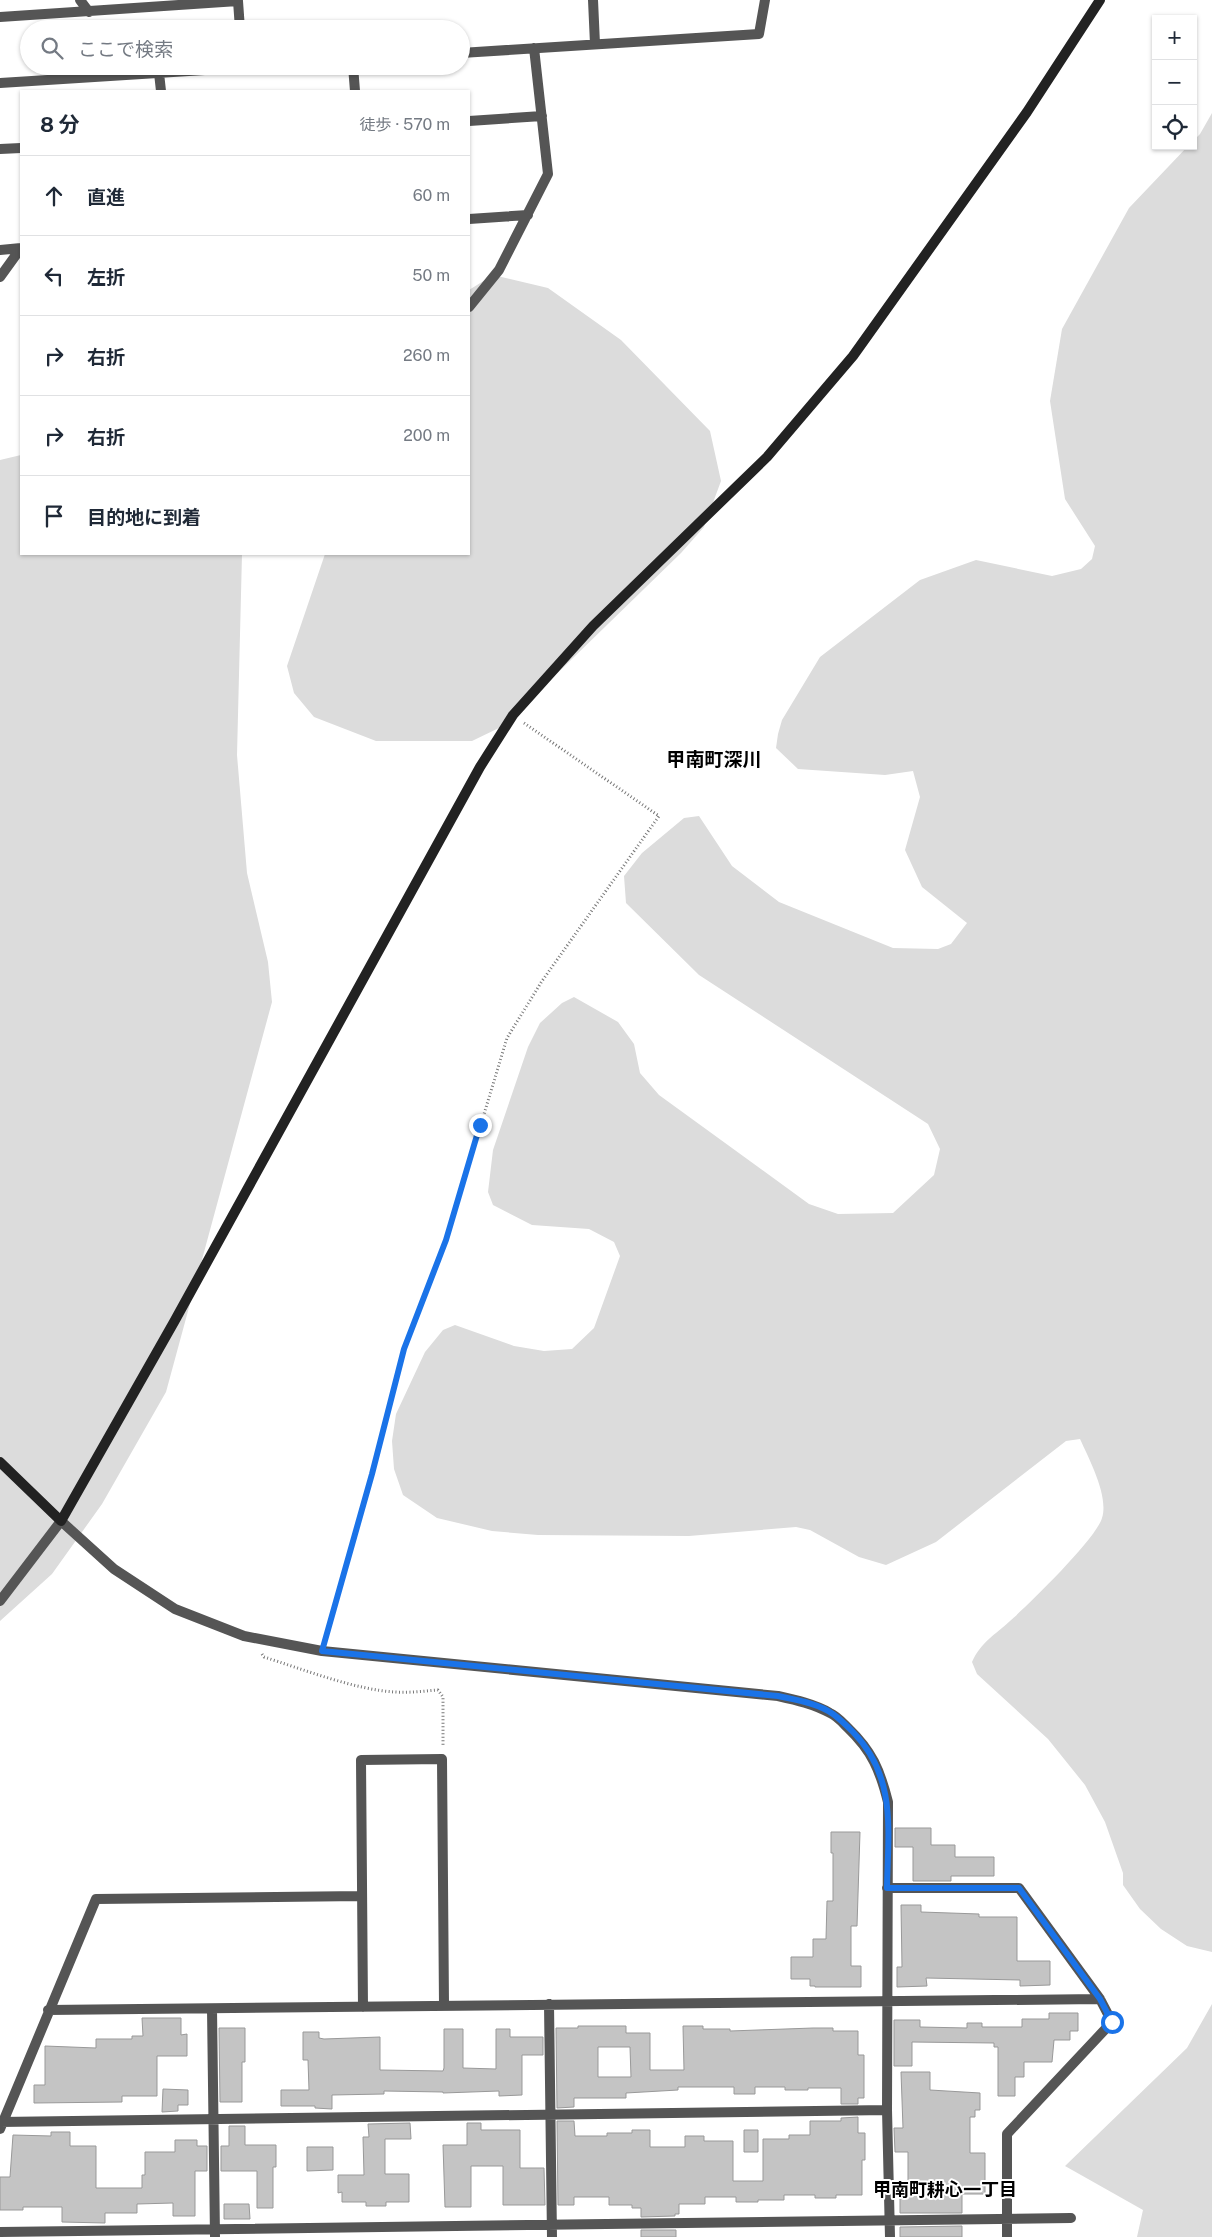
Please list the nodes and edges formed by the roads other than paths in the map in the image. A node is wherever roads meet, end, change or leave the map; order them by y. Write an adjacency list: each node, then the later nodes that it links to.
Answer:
1 (80, 0): 5 (street)
2 (593, 0): 8 (street)
3 (765, 0): 8 (street)
4 (1100, 0): 29 (street)
5 (90, 12): 6 (street); 7 (street)
6 (0, 17)
7 (239, 20)
8 (594, 44): 9 (street)
9 (534, 48): 10 (street); 17 (street)
10 (470, 52)
11 (127, 75): 14 (street)
12 (159, 75): 15 (street)
13 (354, 75): 16 (street)
14 (0, 83)
15 (161, 90)
16 (355, 90)
17 (542, 116): 18 (street); 21 (street)
18 (470, 121)
19 (20, 148): 20 (street)
20 (0, 149)
21 (528, 215): 22 (street); 27 (street)
22 (470, 219)
23 (20, 248): 25 (street)
24 (20, 249): 26 (street)
25 (0, 250)
26 (0, 277)
27 (470, 306)
28 (0, 1462): 29 (street)
29 (61, 1522): 30 (street); 31 (street)
30 (0, 1601)
31 (887, 1888): 33 (street); 34 (street)
32 (362, 1896): 36 (street); 37 (street); 39 (street)
33 (1100, 1999): 34 (street); 46 (street)
34 (888, 2001): 35 (street); 40 (street)
35 (549, 2004): 36 (street); 41 (street)
36 (444, 2005): 37 (street)
37 (363, 2007): 38 (street)
38 (212, 2009): 39 (street); 42 (street)
39 (48, 2010): 43 (street)
40 (887, 2110): 41 (street); 45 (street)
41 (549, 2114): 42 (street); 47 (street)
42 (213, 2119): 43 (street); 49 (street)
43 (1, 2124)
44 (1071, 2218): 46 (street)
45 (890, 2219): 46 (street); 47 (street); 51 (street)
46 (1007, 2219): 52 (street)
47 (552, 2224): 49 (street); 50 (street)
48 (0, 2232): 49 (street)
49 (215, 2234)
50 (552, 2237)
51 (890, 2237)
52 (1007, 2237)

